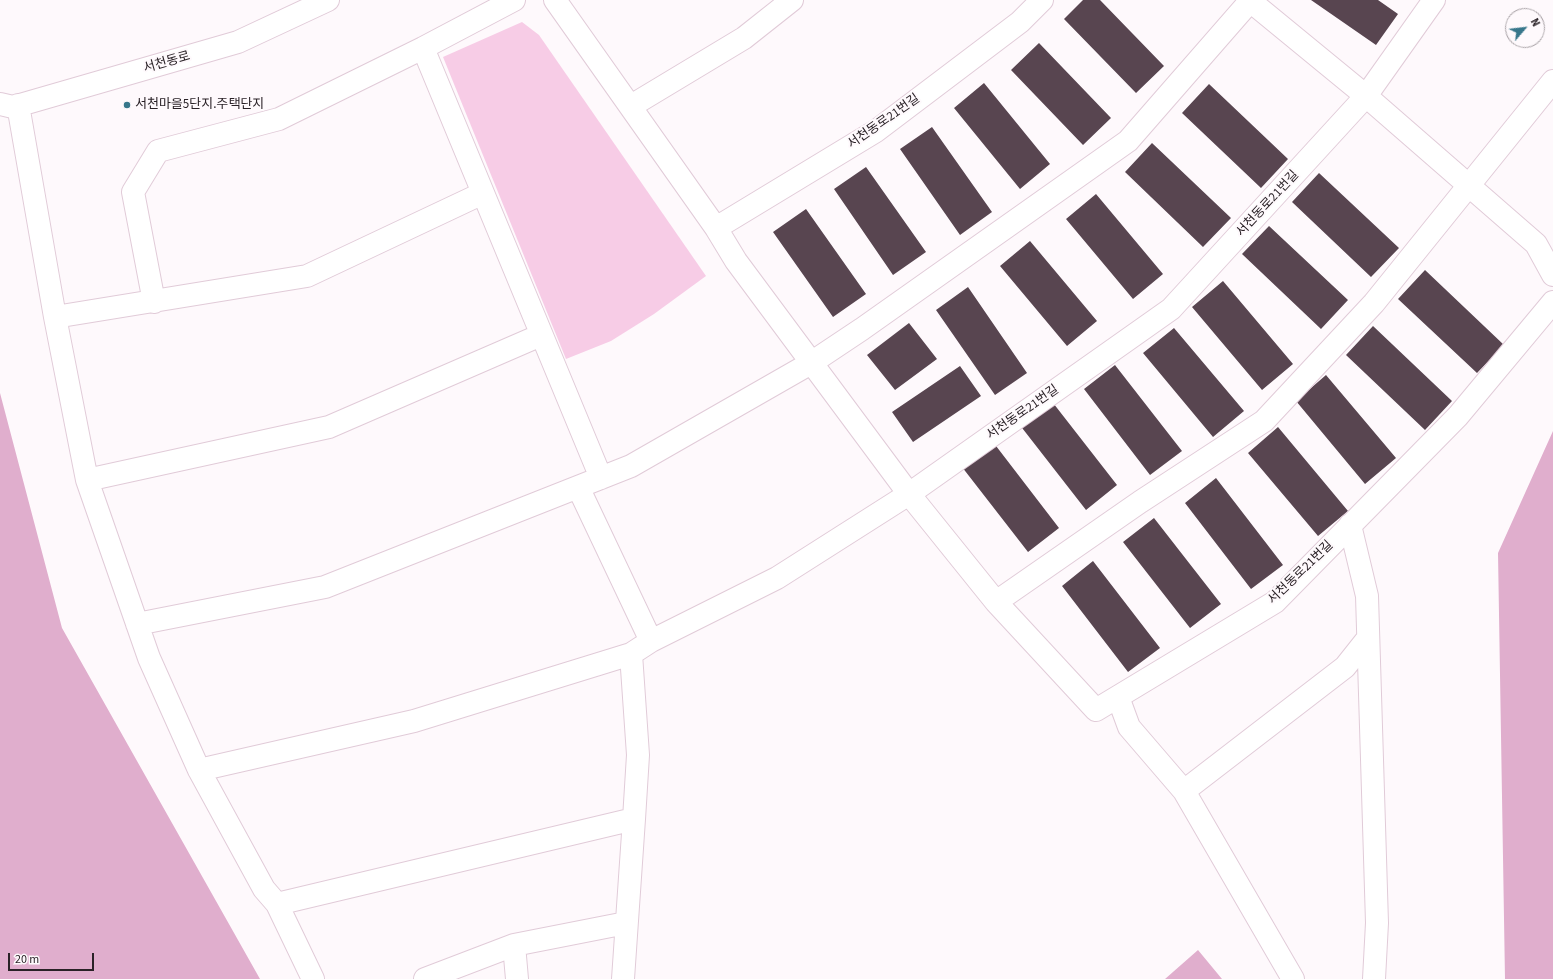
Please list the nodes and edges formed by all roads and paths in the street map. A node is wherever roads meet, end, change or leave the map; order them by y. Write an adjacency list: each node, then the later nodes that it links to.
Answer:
1 (328, 0): 11 (street, 서천동로)
2 (514, 0): 8 (street)
3 (556, 0): 12 (street)
4 (792, 0): 12 (street)
5 (1042, 0): 15 (street, 서천동로21번길)
6 (1250, 0): 10 (street); 21 (street)
7 (1434, 0): 10 (street, 서천동로21번길)
8 (423, 48): 14 (street); 17 (street)
9 (1553, 81): 13 (street)
10 (1366, 96): 13 (street); 25 (street, 서천동로21번길)
11 (9, 105): 19 (street)
12 (631, 106): 15 (street)
13 (1470, 186): 16 (street); 27 (street)
14 (483, 193): 17 (street); 20 (street)
15 (716, 228): 21 (street)
16 (1553, 275)
17 (154, 302): 19 (street)
18 (1553, 302): 26 (street, 서천동로21번길)
19 (55, 318): 23 (street)
20 (541, 335): 22 (street); 23 (street)
21 (811, 363): 22 (street); 25 (street)
22 (601, 478): 24 (street)
23 (87, 480): 28 (street)
24 (578, 487): 28 (street); 30 (street)
25 (909, 494): 27 (street, 서천동로21번길); 30 (street)
26 (1350, 525): 29 (street); 32 (street, 서천동로21번길)
27 (996, 602): 32 (street, 서천동로21번길)
28 (137, 624): 33 (street)
29 (1368, 638): 34 (street); 44 (street)
30 (651, 641): 31 (street)
31 (631, 654): 33 (street); 35 (street)
32 (1118, 697): 34 (street)
33 (199, 770): 36 (street)
34 (1184, 791): 43 (street)
35 (634, 819): 36 (street); 37 (street)
36 (277, 904): 39 (street)
37 (626, 923): 38 (street); 42 (street)
38 (514, 945): 40 (street); 41 (street)
39 (313, 979)
40 (425, 979)
41 (518, 979)
42 (623, 979)
43 (1293, 979)
44 (1374, 979)

